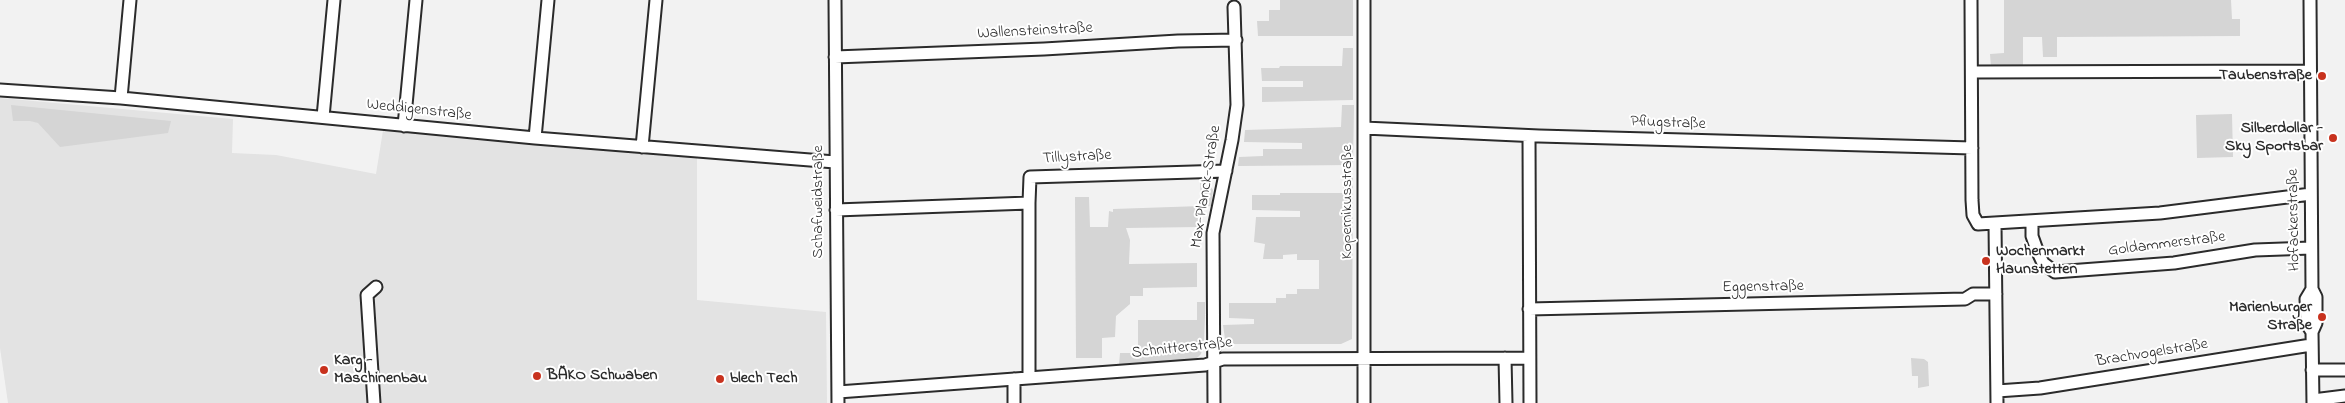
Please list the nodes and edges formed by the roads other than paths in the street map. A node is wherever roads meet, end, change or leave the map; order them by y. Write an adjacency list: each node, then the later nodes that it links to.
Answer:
1 (130, 0): 16 (street)
2 (334, 0): 17 (street)
3 (416, 0): 18 (street)
4 (548, 0): 21 (street)
5 (656, 0): 22 (street)
6 (835, 0): 12 (street, Schafweidstraße)
7 (1364, 0): 19 (street, Kopernikusstraße)
8 (1972, 0): 14 (street)
9 (2310, 0): 13 (street, Hofackerstraße)
10 (1234, 7): 11 (street, Max-Planck-Straße)
11 (1236, 40): 12 (street, Wallensteinstraße); 25 (street, Max-Planck-Straße)
12 (835, 57): 24 (street, Schafweidstraße)
13 (2309, 71): 14 (street); 26 (street, Hofackerstraße)
14 (1973, 72): 23 (street)
15 (0, 90): 16 (street, Weddigenstraße)
16 (122, 98): 17 (street, Weddigenstraße)
17 (323, 116): 18 (street, Weddigenstraße)
18 (404, 126): 21 (street, Weddigenstraße)
19 (1364, 128): 20 (street, Pflugstraße); 38 (street, Kopernikusstraße)
20 (1529, 136): 23 (street, Pflugstraße); 34 (street)
21 (535, 138): 22 (street, Weddigenstraße)
22 (642, 147): 24 (street, Weddigenstraße)
23 (1972, 148): 30 (street, Goldammerstraße)
24 (835, 162): 28 (street, Schafweidstraße)
25 (1226, 171): 27 (street, Tillystraße); 39 (street, Max-Planck-Straße)
26 (2311, 194): 29 (street, Goldammerstraße); 31 (street, Hofackerstraße)
27 (1029, 204): 28 (street); 43 (street)
28 (836, 210): 46 (street, Schafweidstraße)
29 (2032, 222): 30 (street, Goldammerstraße); 31 (street, Goldammerstraße)
30 (1995, 224): 33 (street)
31 (2311, 248): 35 (street, Hofackerstraße)
32 (376, 287): 48 (street)
33 (1996, 294): 34 (street, Eggenstraße); 44 (street)
34 (1529, 309): 37 (street)
35 (2311, 346): 40 (street, Hofackerstraße); 44 (street, Brachvogelstraße)
36 (1505, 358): 37 (street, Schnitterstraße); 38 (street, Schnitterstraße); 52 (street)
37 (1529, 358): 53 (street)
38 (1364, 359): 39 (street, Schnitterstraße); 51 (street, Kopernikusstraße)
39 (1214, 362): 43 (street, Schnitterstraße); 50 (street, Max-Planck-Straße)
40 (2312, 370): 41 (street); 47 (street, Hofackerstraße)
41 (2345, 370)
42 (1014, 378): 43 (street, Schnitterstraße); 46 (street, Schnitterstraße); 49 (street)
43 (1029, 378)
44 (1998, 391): 54 (street)
45 (2345, 396): 47 (street)
46 (838, 398)
47 (2312, 401)
48 (374, 403)
49 (1014, 403)
50 (1214, 403)
51 (1364, 403)
52 (1506, 403)
53 (1530, 403)
54 (1998, 403)

